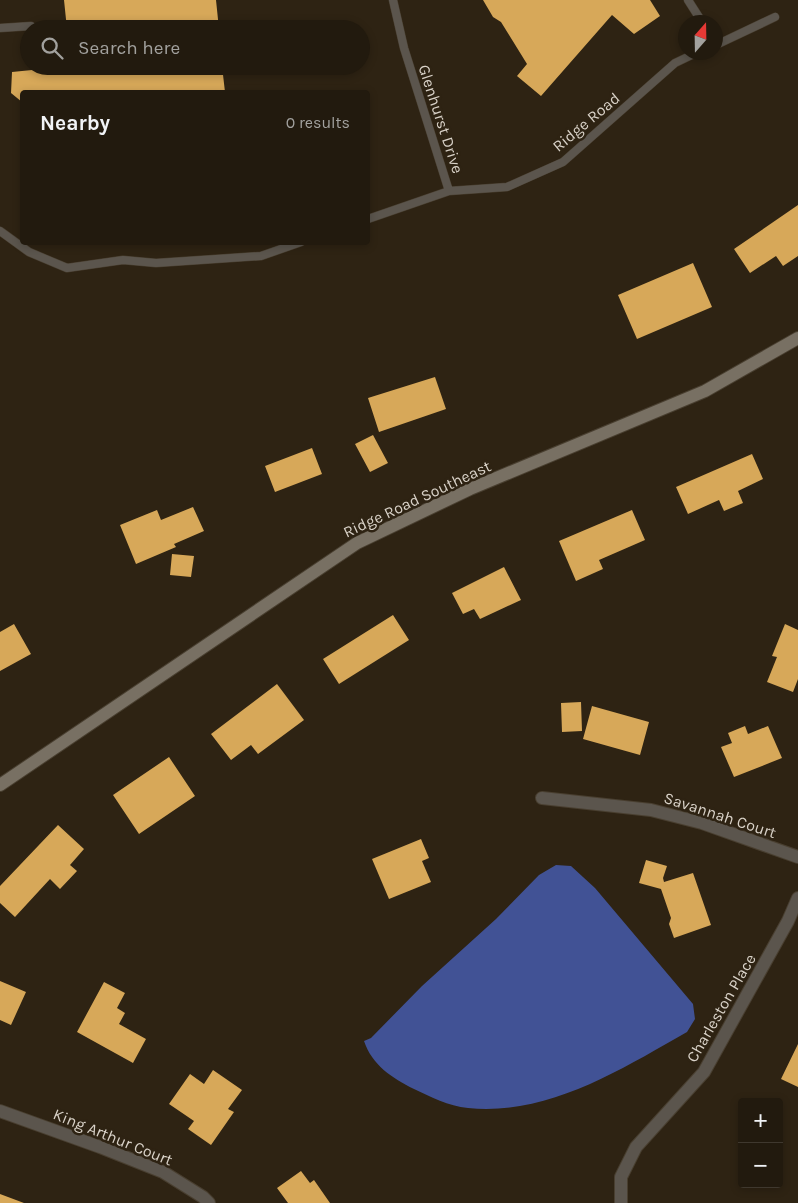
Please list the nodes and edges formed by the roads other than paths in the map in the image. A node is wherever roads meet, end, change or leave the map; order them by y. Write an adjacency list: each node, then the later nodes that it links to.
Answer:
1 (393, 0): 9 (lane, Glenhurst Drive)
2 (688, 0): 3 (lane)
3 (698, 15)
4 (775, 18): 7 (lane)
5 (20, 27): 6 (lane)
6 (0, 28)
7 (723, 41)
8 (681, 60): 9 (lane, Ridge Road)
9 (449, 191): 10 (lane, Glenhurst Drive)
10 (370, 218)
11 (0, 231): 12 (lane)
12 (292, 245)
13 (798, 338): 14 (street, Ridge Road Southeast)
14 (0, 785)
15 (542, 798): 16 (street, Savannah Court)
16 (798, 857)
17 (798, 898): 20 (street, Charleston Place)
18 (0, 1111): 19 (street, King Arthur Court)
19 (208, 1203)
20 (621, 1203)

